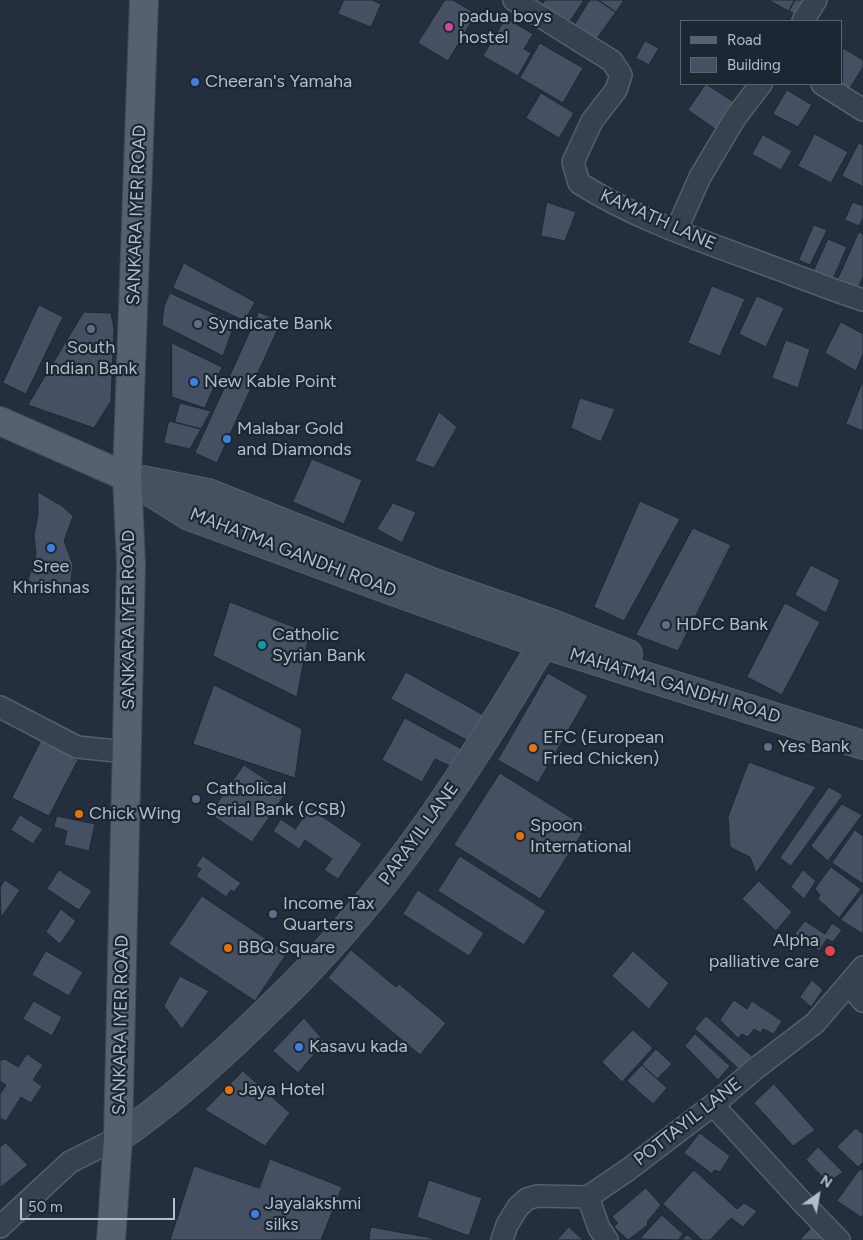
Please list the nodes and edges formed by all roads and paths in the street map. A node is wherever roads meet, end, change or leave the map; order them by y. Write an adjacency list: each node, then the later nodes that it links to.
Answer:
1 (144, 0): 11 (main road, SANKARA IYER ROAD)
2 (816, 0): 4 (street)
3 (522, 2): 8 (street, KAMATH LANE)
4 (804, 20)
5 (760, 85): 8 (street)
6 (824, 85): 7 (street)
7 (863, 110)
8 (676, 231): 9 (street, KAMATH LANE)
9 (863, 300)
10 (0, 421): 11 (main road)
11 (127, 477): 12 (main road, MAHATMA GANDHI ROAD); 16 (main road, SANKARA IYER ROAD)
12 (546, 634): 14 (main road, MAHATMA GANDHI ROAD); 15 (main road, MAHATMA GANDHI ROAD); 21 (main road, PARAYIL LANE)
13 (0, 708): 16 (street)
14 (863, 728)
15 (863, 745)
16 (127, 752): 21 (main road, SANKARA IYER ROAD)
17 (863, 967): 18 (street, POTTAYIL LANE)
18 (849, 985): 19 (street); 20 (street, POTTAYIL LANE)
19 (863, 1001)
20 (713, 1105): 22 (street, POTTAYIL LANE); 27 (street)
21 (118, 1138): 23 (street); 24 (main road, SANKARA IYER ROAD)
22 (588, 1197): 25 (street); 26 (street)
23 (0, 1227)
24 (111, 1240)
25 (502, 1240)
26 (608, 1240)
27 (839, 1240)

